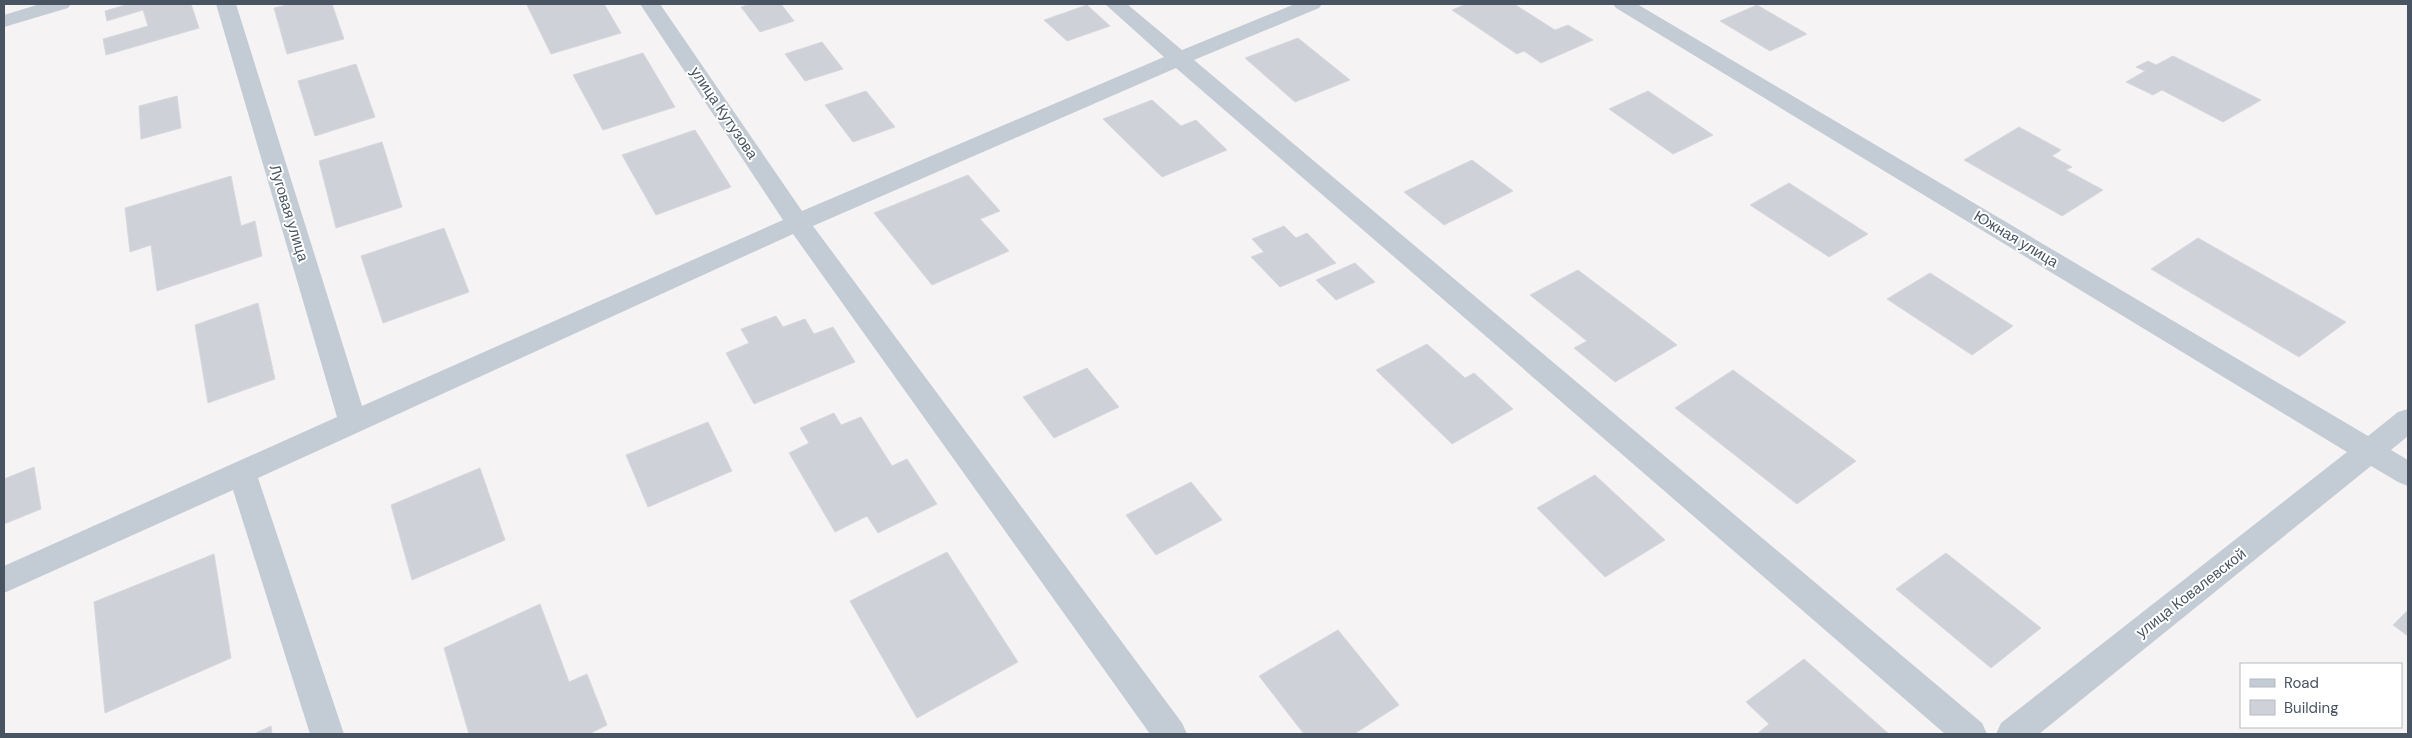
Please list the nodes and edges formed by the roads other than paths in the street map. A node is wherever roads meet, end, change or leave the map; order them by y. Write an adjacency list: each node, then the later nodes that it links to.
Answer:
1 (60, 4): 7 (street)
2 (226, 4): 11 (street, Луговая улица)
3 (650, 4): 9 (street, улица Кутузова)
4 (1115, 4): 8 (street)
5 (1312, 4): 8 (street)
6 (1623, 4): 12 (street, Южная улица)
7 (4, 21)
8 (1178, 58): 9 (street); 18 (street)
9 (797, 222): 11 (street); 17 (street, улица Кутузова)
10 (2408, 420): 12 (street, улица Ковалевской)
11 (353, 423): 13 (street)
12 (2369, 451): 14 (street, Южная улица); 19 (street, улица Ковалевской)
13 (242, 473): 15 (street); 16 (street)
14 (2408, 474)
15 (4, 580)
16 (327, 734)
17 (1170, 734)
18 (1970, 734)
19 (2013, 734)

